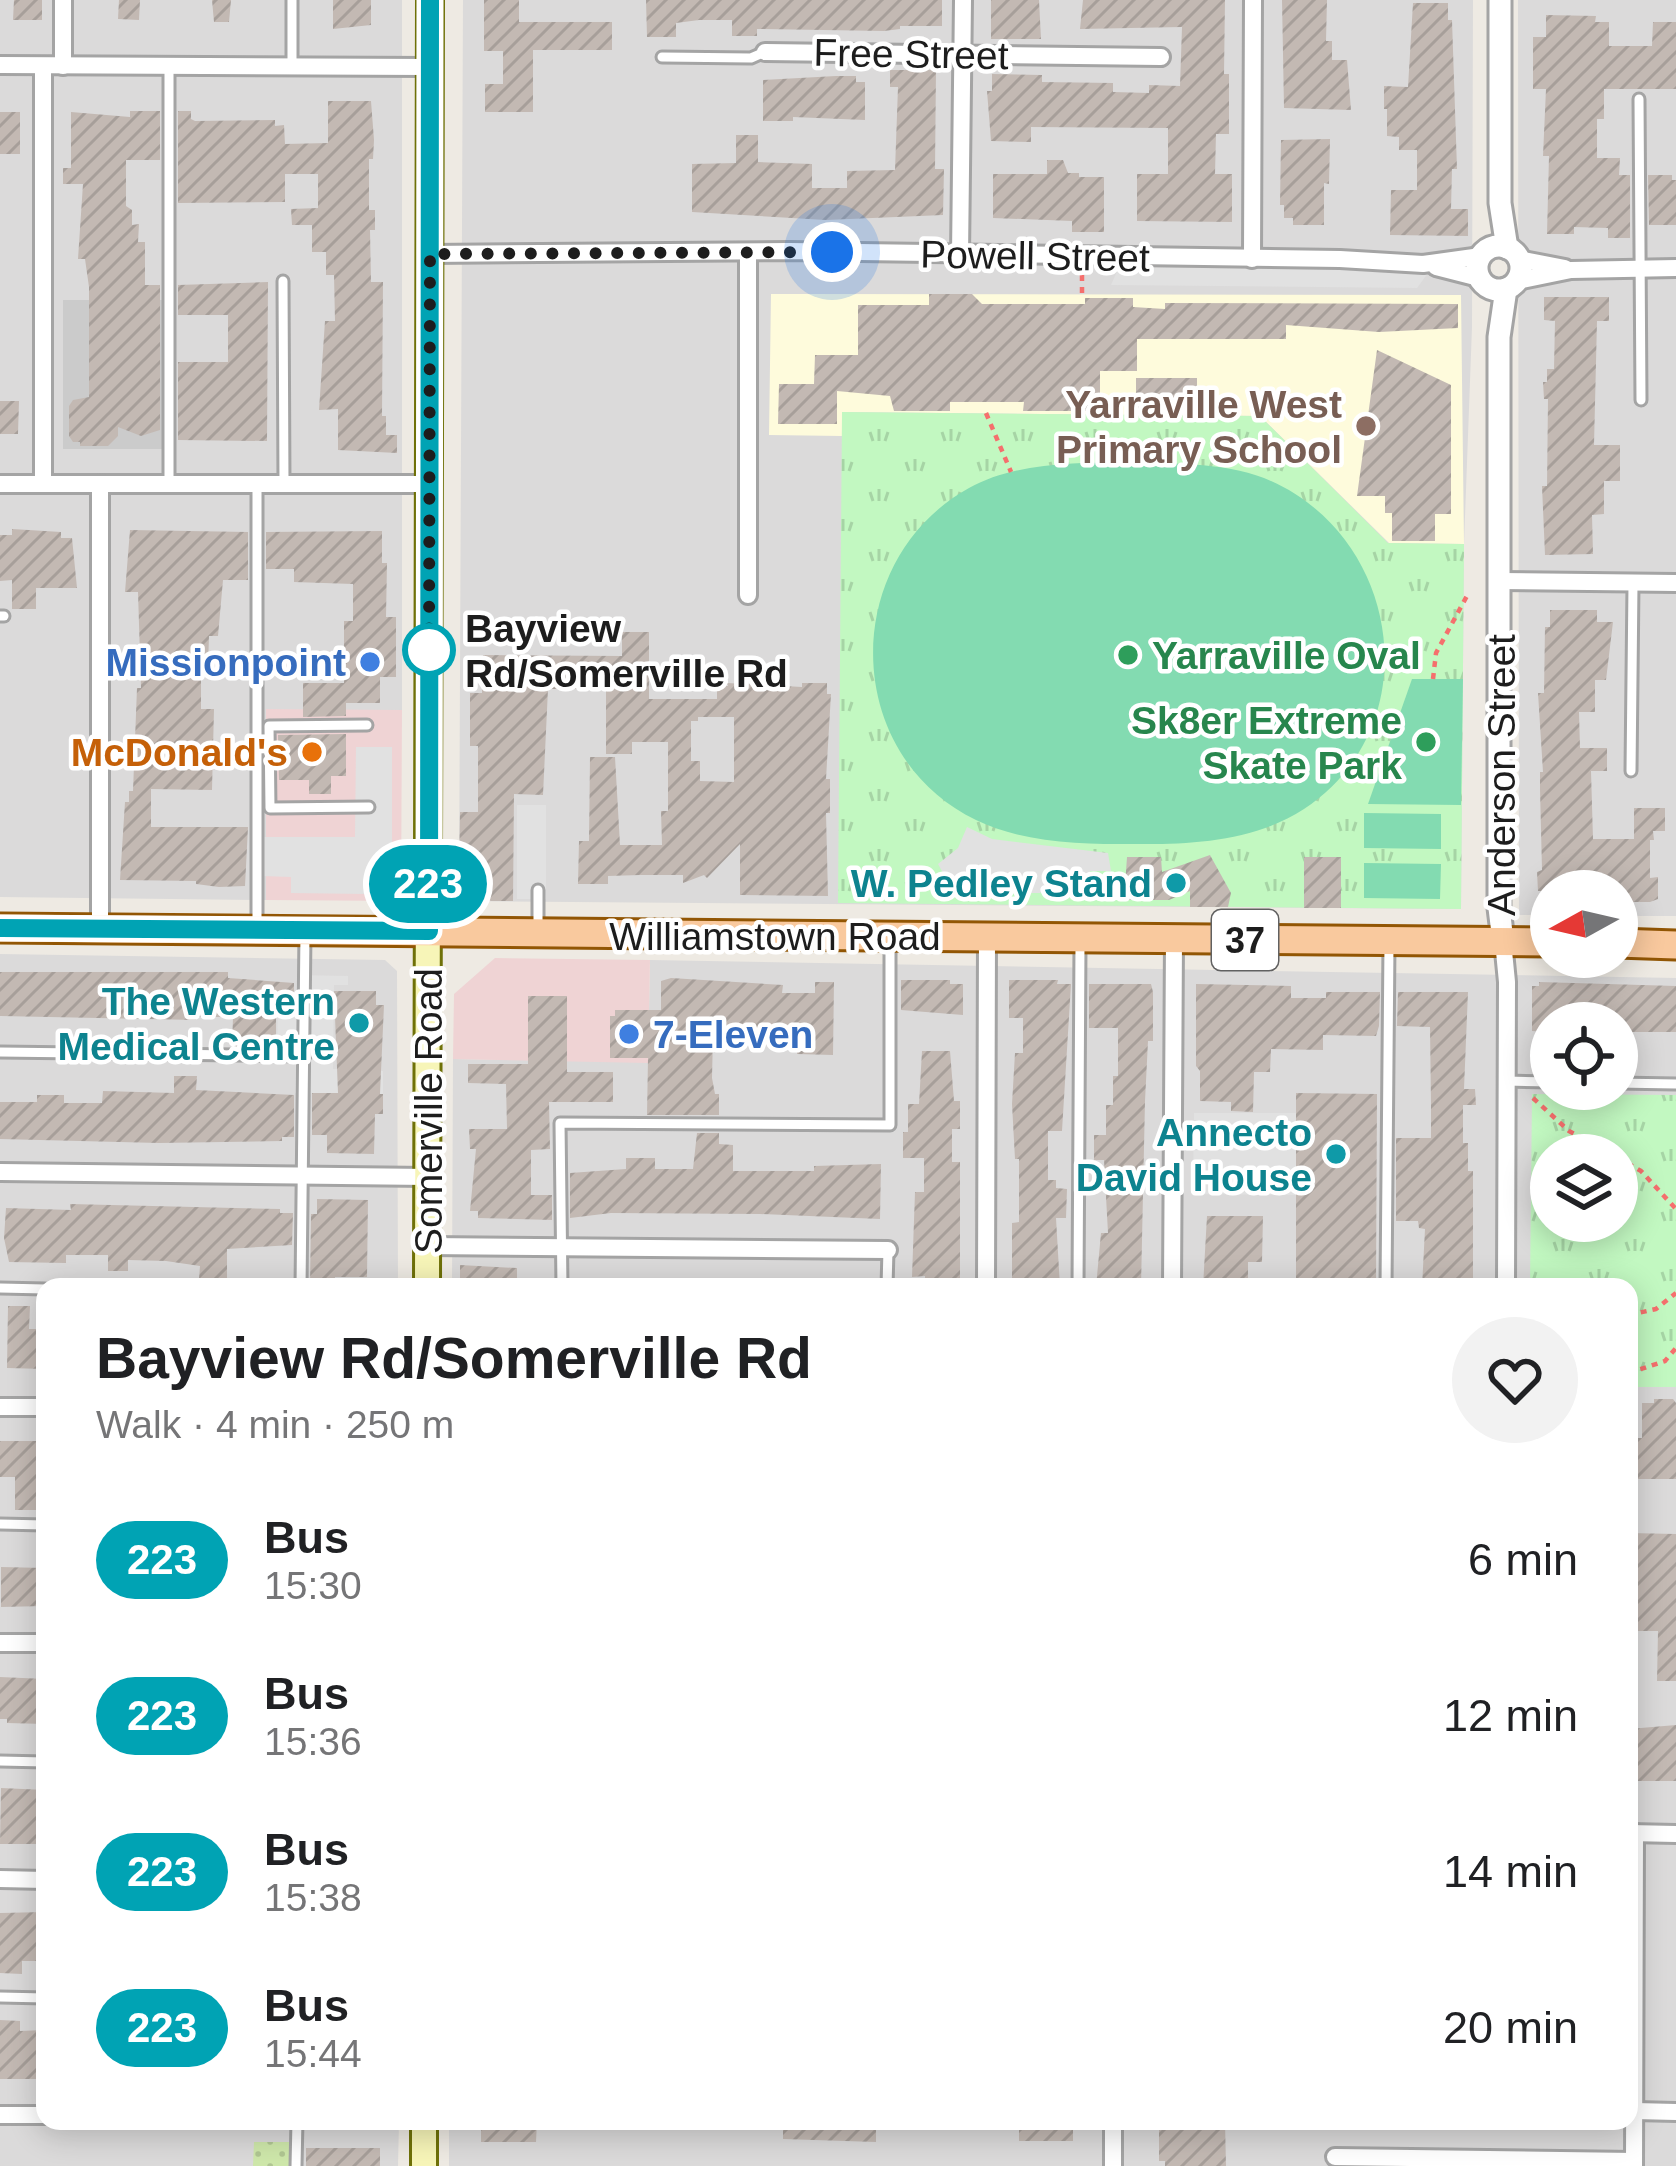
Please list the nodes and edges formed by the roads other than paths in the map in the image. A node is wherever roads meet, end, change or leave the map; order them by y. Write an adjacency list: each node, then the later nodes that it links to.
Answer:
1 (64, 0): 14 (street)
2 (292, 0): 15 (lane)
3 (430, 0): 16 (main road, Somerville Road)
4 (963, 0): 8 (street)
5 (1253, 0): 21 (street)
6 (1500, 0): 22 (street, Anderson Street)
7 (765, 52): 8 (street, Free Street); 9 (lane, Free Street)
8 (963, 55): 10 (street, Free Street); 20 (street)
9 (662, 57)
10 (1161, 57)
11 (0, 65): 13 (street)
12 (169, 65): 14 (street); 15 (street); 30 (lane)
13 (43, 66): 14 (street); 28 (street)
14 (63, 66)
15 (292, 66): 16 (street)
16 (430, 67): 18 (main road, Somerville Road)
17 (1639, 99): 23 (lane)
18 (430, 254): 19 (street, Powell Street); 33 (main road, Somerville Road)
19 (748, 255): 20 (street, Powell Street); 37 (street)
20 (960, 255): 21 (street, Powell Street)
21 (1252, 259): 22 (street, Powell Street)
22 (1498, 268): 23 (street, Powell Street); 34 (street, Anderson Street)
23 (1640, 268): 24 (street, Powell Street); 26 (lane)
24 (1676, 268)
25 (284, 281): 32 (lane)
26 (1641, 400)
27 (0, 484): 28 (street)
28 (43, 484): 29 (street)
29 (100, 484): 30 (street); 44 (street)
30 (169, 484): 31 (street)
31 (257, 484): 32 (street); 43 (lane)
32 (284, 484): 33 (street)
33 (429, 484): 46 (main road, Somerville Road)
34 (1500, 581): 35 (street); 53 (street, Anderson Street)
35 (1633, 582): 36 (street); 39 (lane)
36 (1676, 583)
37 (748, 595)
38 (367, 725): 40 (lane)
39 (1631, 771)
40 (369, 807)
41 (538, 890): 47 (lane)
42 (0, 928): 44 (main road, Williamstown Road / 37)
43 (257, 928): 44 (main road, Williamstown Road / 37); 45 (main road, Williamstown Road / 37)
44 (100, 929)
45 (306, 929): 46 (main road, Williamstown Road / 37); 58 (lane)
46 (429, 931): 47 (main road, Williamstown Road / 37); 65 (main road, Somerville Road)
47 (538, 933): 48 (main road, Williamstown Road / 37)
48 (890, 937): 49 (main road, Williamstown Road / 37); 67 (lane)
49 (987, 938): 50 (main road, Williamstown Road / 37); 73 (street)
50 (1080, 938): 51 (main road, Williamstown Road / 37); 74 (lane)
51 (1174, 939): 52 (main road, Williamstown Road / 37); 75 (street)
52 (1389, 941): 53 (main road, Williamstown Road / 37); 76 (lane)
53 (1503, 941): 54 (main road, Williamstown Road / 37); 59 (street, Anderson Street)
54 (1530, 942)
55 (1638, 944): 56 (main road)
56 (1676, 945)
57 (0, 1052): 58 (lane)
58 (305, 1056): 64 (lane)
59 (1507, 1082): 60 (lane); 77 (street, Anderson Street)
60 (1530, 1082)
61 (1638, 1083): 62 (lane)
62 (1676, 1084)
63 (0, 1172): 64 (street)
64 (301, 1176): 65 (street); 69 (lane)
65 (428, 1178): 66 (main road, Somerville Road)
66 (428, 1246): 67 (street); 70 (main road, Somerville Road)
67 (562, 1246): 68 (street); 71 (lane)
68 (888, 1250): 72 (lane)
69 (301, 1278)
70 (428, 1278)
71 (562, 1278)
72 (887, 1278)
73 (986, 1278)
74 (1078, 1278)
75 (1172, 1278)
76 (1386, 1278)
77 (1506, 1278)
78 (0, 1288): 79 (lane)
79 (36, 1288)
80 (0, 1406): 81 (street)
81 (36, 1407)
82 (0, 1524): 83 (lane)
83 (36, 1525)
84 (0, 1643): 85 (street)
85 (36, 1643)
86 (0, 1761): 87 (lane)
87 (36, 1762)
88 (1638, 1833): 89 (street)
89 (1676, 1834)
90 (0, 1880): 91 (street)
91 (36, 1880)
92 (0, 1997): 93 (lane)
93 (36, 1998)
94 (1638, 2111): 95 (street)
95 (1676, 2112)
96 (0, 2115): 97 (street)
97 (36, 2115)
98 (297, 2130): 104 (lane)
99 (424, 2130): 105 (main road)
100 (1113, 2130): 106 (street)
101 (1635, 2130): 103 (street)
102 (1335, 2157): 103 (street)
103 (1634, 2163)
104 (296, 2166)
105 (424, 2166)
106 (1113, 2166)

